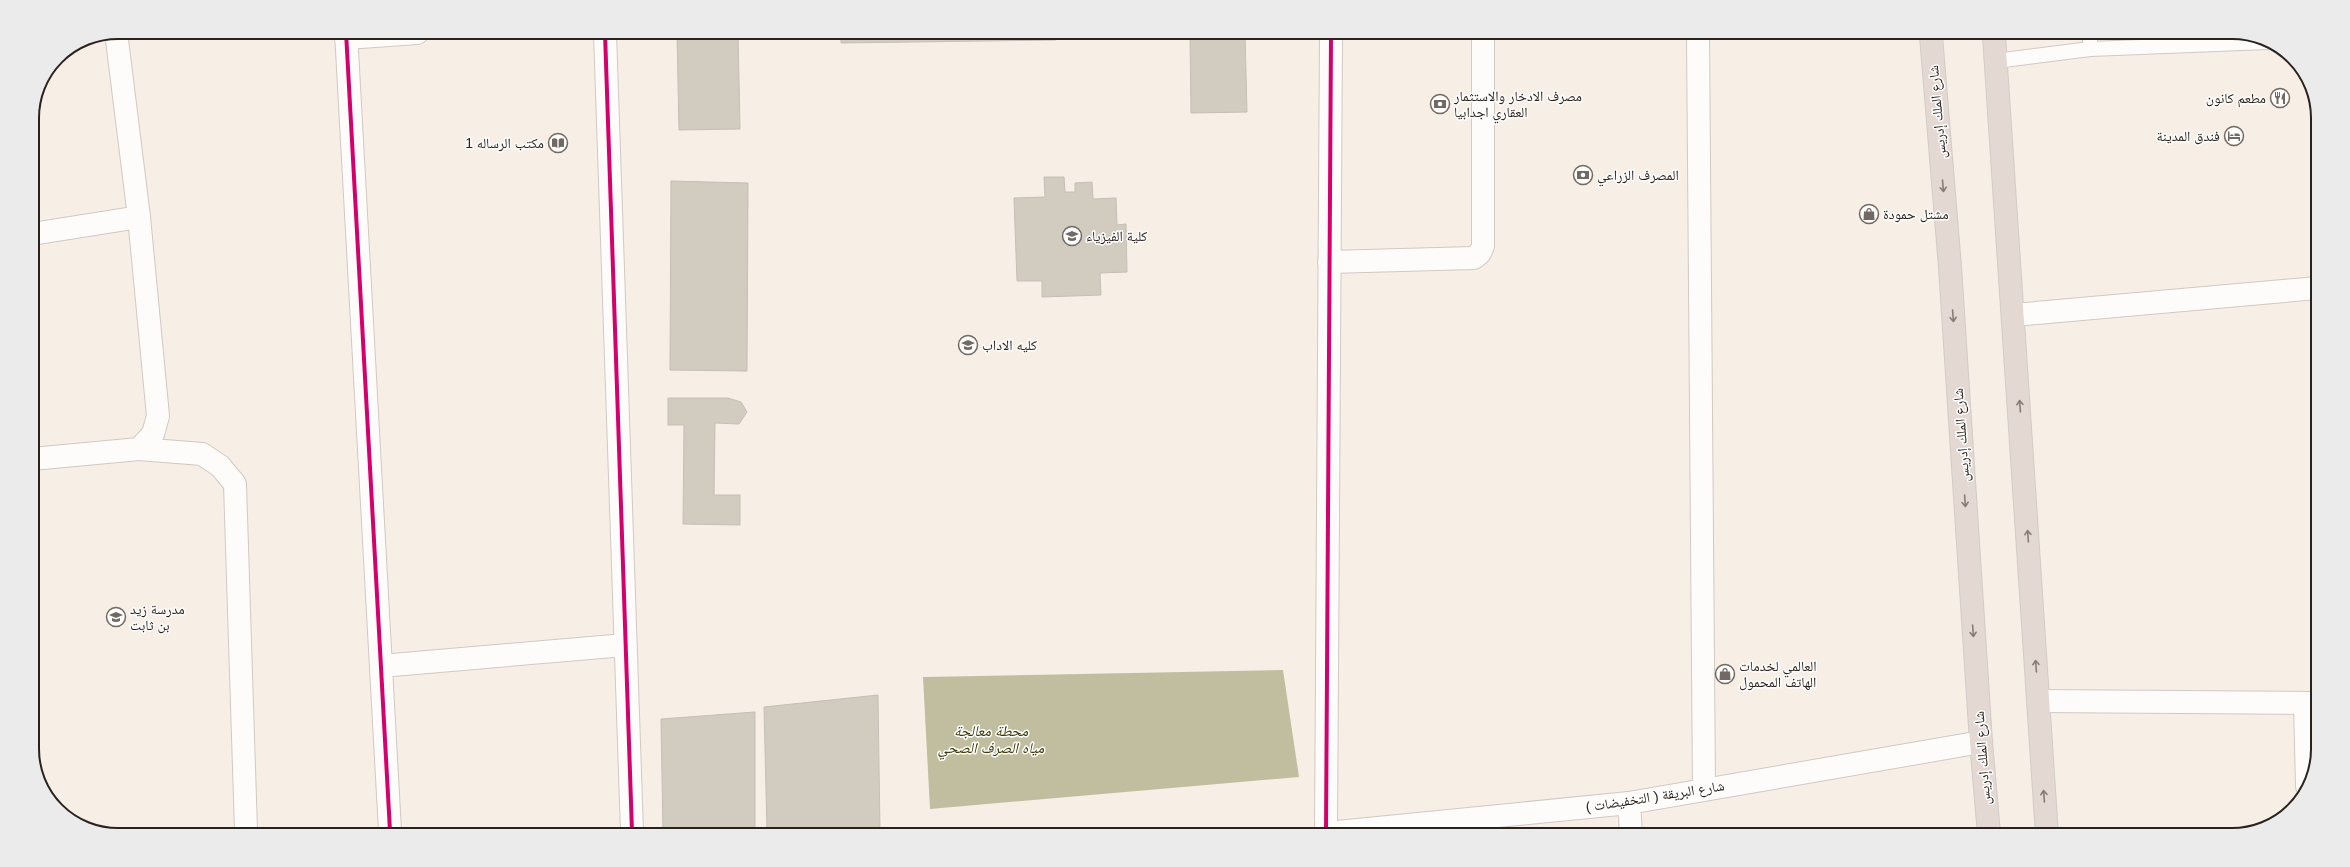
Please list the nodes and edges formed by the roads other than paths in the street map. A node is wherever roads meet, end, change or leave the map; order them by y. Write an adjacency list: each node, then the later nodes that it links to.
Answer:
1 (117, 39): 12 (street)
2 (346, 39): 20 (street)
3 (605, 39): 19 (street)
4 (1331, 39): 14 (street)
5 (1483, 39): 14 (street)
6 (1698, 39): 25 (street)
7 (1930, 39): 23 (highway, شارع الملك إدريس, one-way to 23)
8 (1994, 39): 11 (highway)
9 (2090, 42): 10 (lane); 11 (lane)
10 (2253, 42)
11 (1996, 61): 16 (highway)
12 (139, 217): 13 (street); 17 (street)
13 (39, 233)
14 (1329, 262): 30 (street)
15 (2311, 289): 16 (street)
16 (2014, 315): 21 (highway, one-way to 16)
17 (139, 449): 18 (street); 27 (street)
18 (39, 458)
19 (626, 645): 20 (street); 29 (street)
20 (381, 666): 28 (street)
21 (2038, 701): 22 (street); 34 (highway, one-way to 21)
22 (2309, 703): 24 (street)
23 (1980, 742): 25 (street, شارع البريقة ( التخفيضات )); 33 (highway, شارع الملك إدريس)
24 (2307, 772)
25 (1704, 789): 26 (street, شارع البريقة ( التخفيضات ))
26 (1629, 803): 31 (street, شارع البريقة ( التخفيضات )); 32 (street)
27 (246, 828)
28 (390, 828)
29 (632, 828)
30 (1326, 828)
31 (1376, 828)
32 (1631, 828)
33 (1987, 828)
34 (2046, 828)

